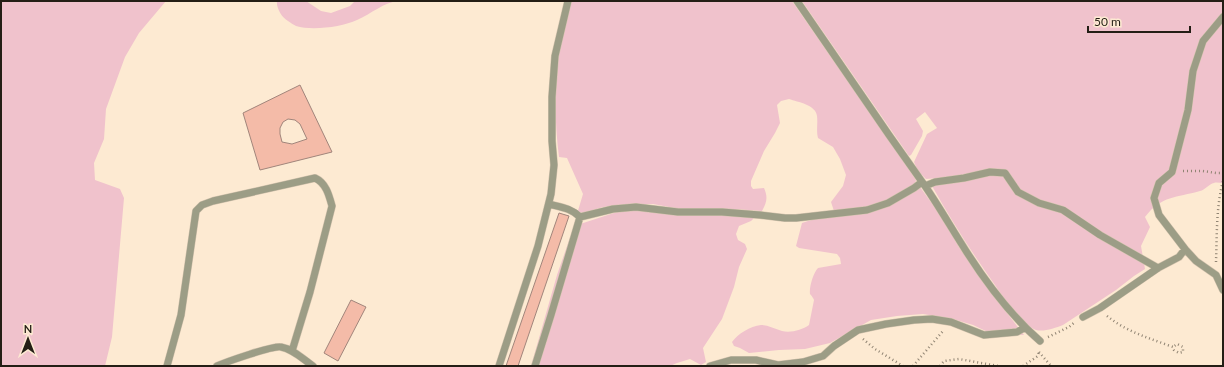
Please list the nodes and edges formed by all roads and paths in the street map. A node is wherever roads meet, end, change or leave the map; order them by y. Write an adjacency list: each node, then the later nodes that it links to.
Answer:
1 (568, 1): 8 (lane)
2 (797, 1): 7 (lane)
3 (1223, 17): 4 (lane)
4 (1172, 172): 5 (path); 10 (lane)
5 (1223, 173)
6 (1223, 181): 12 (path)
7 (923, 184): 9 (lane); 11 (lane); 17 (lane)
8 (549, 204): 9 (lane); 26 (lane)
9 (580, 217): 27 (lane)
10 (1185, 249): 11 (lane); 12 (lane)
11 (1158, 268): 14 (lane)
12 (1216, 275): 13 (lane)
13 (1223, 290)
14 (1100, 308): 15 (lane); 20 (path)
15 (1083, 317)
16 (951, 322): 17 (lane); 28 (lane); 30 (path)
17 (1024, 328): 19 (lane)
18 (862, 338): 29 (path)
19 (1040, 341)
20 (1173, 347)
21 (292, 351): 23 (lane); 24 (lane); 25 (lane)
22 (1039, 352): 33 (path)
23 (166, 366)
24 (217, 366)
25 (313, 366)
26 (499, 366)
27 (535, 366)
28 (710, 366)
29 (903, 366)
30 (913, 366)
31 (940, 366): 32 (path)
32 (998, 366)
33 (1051, 366)

